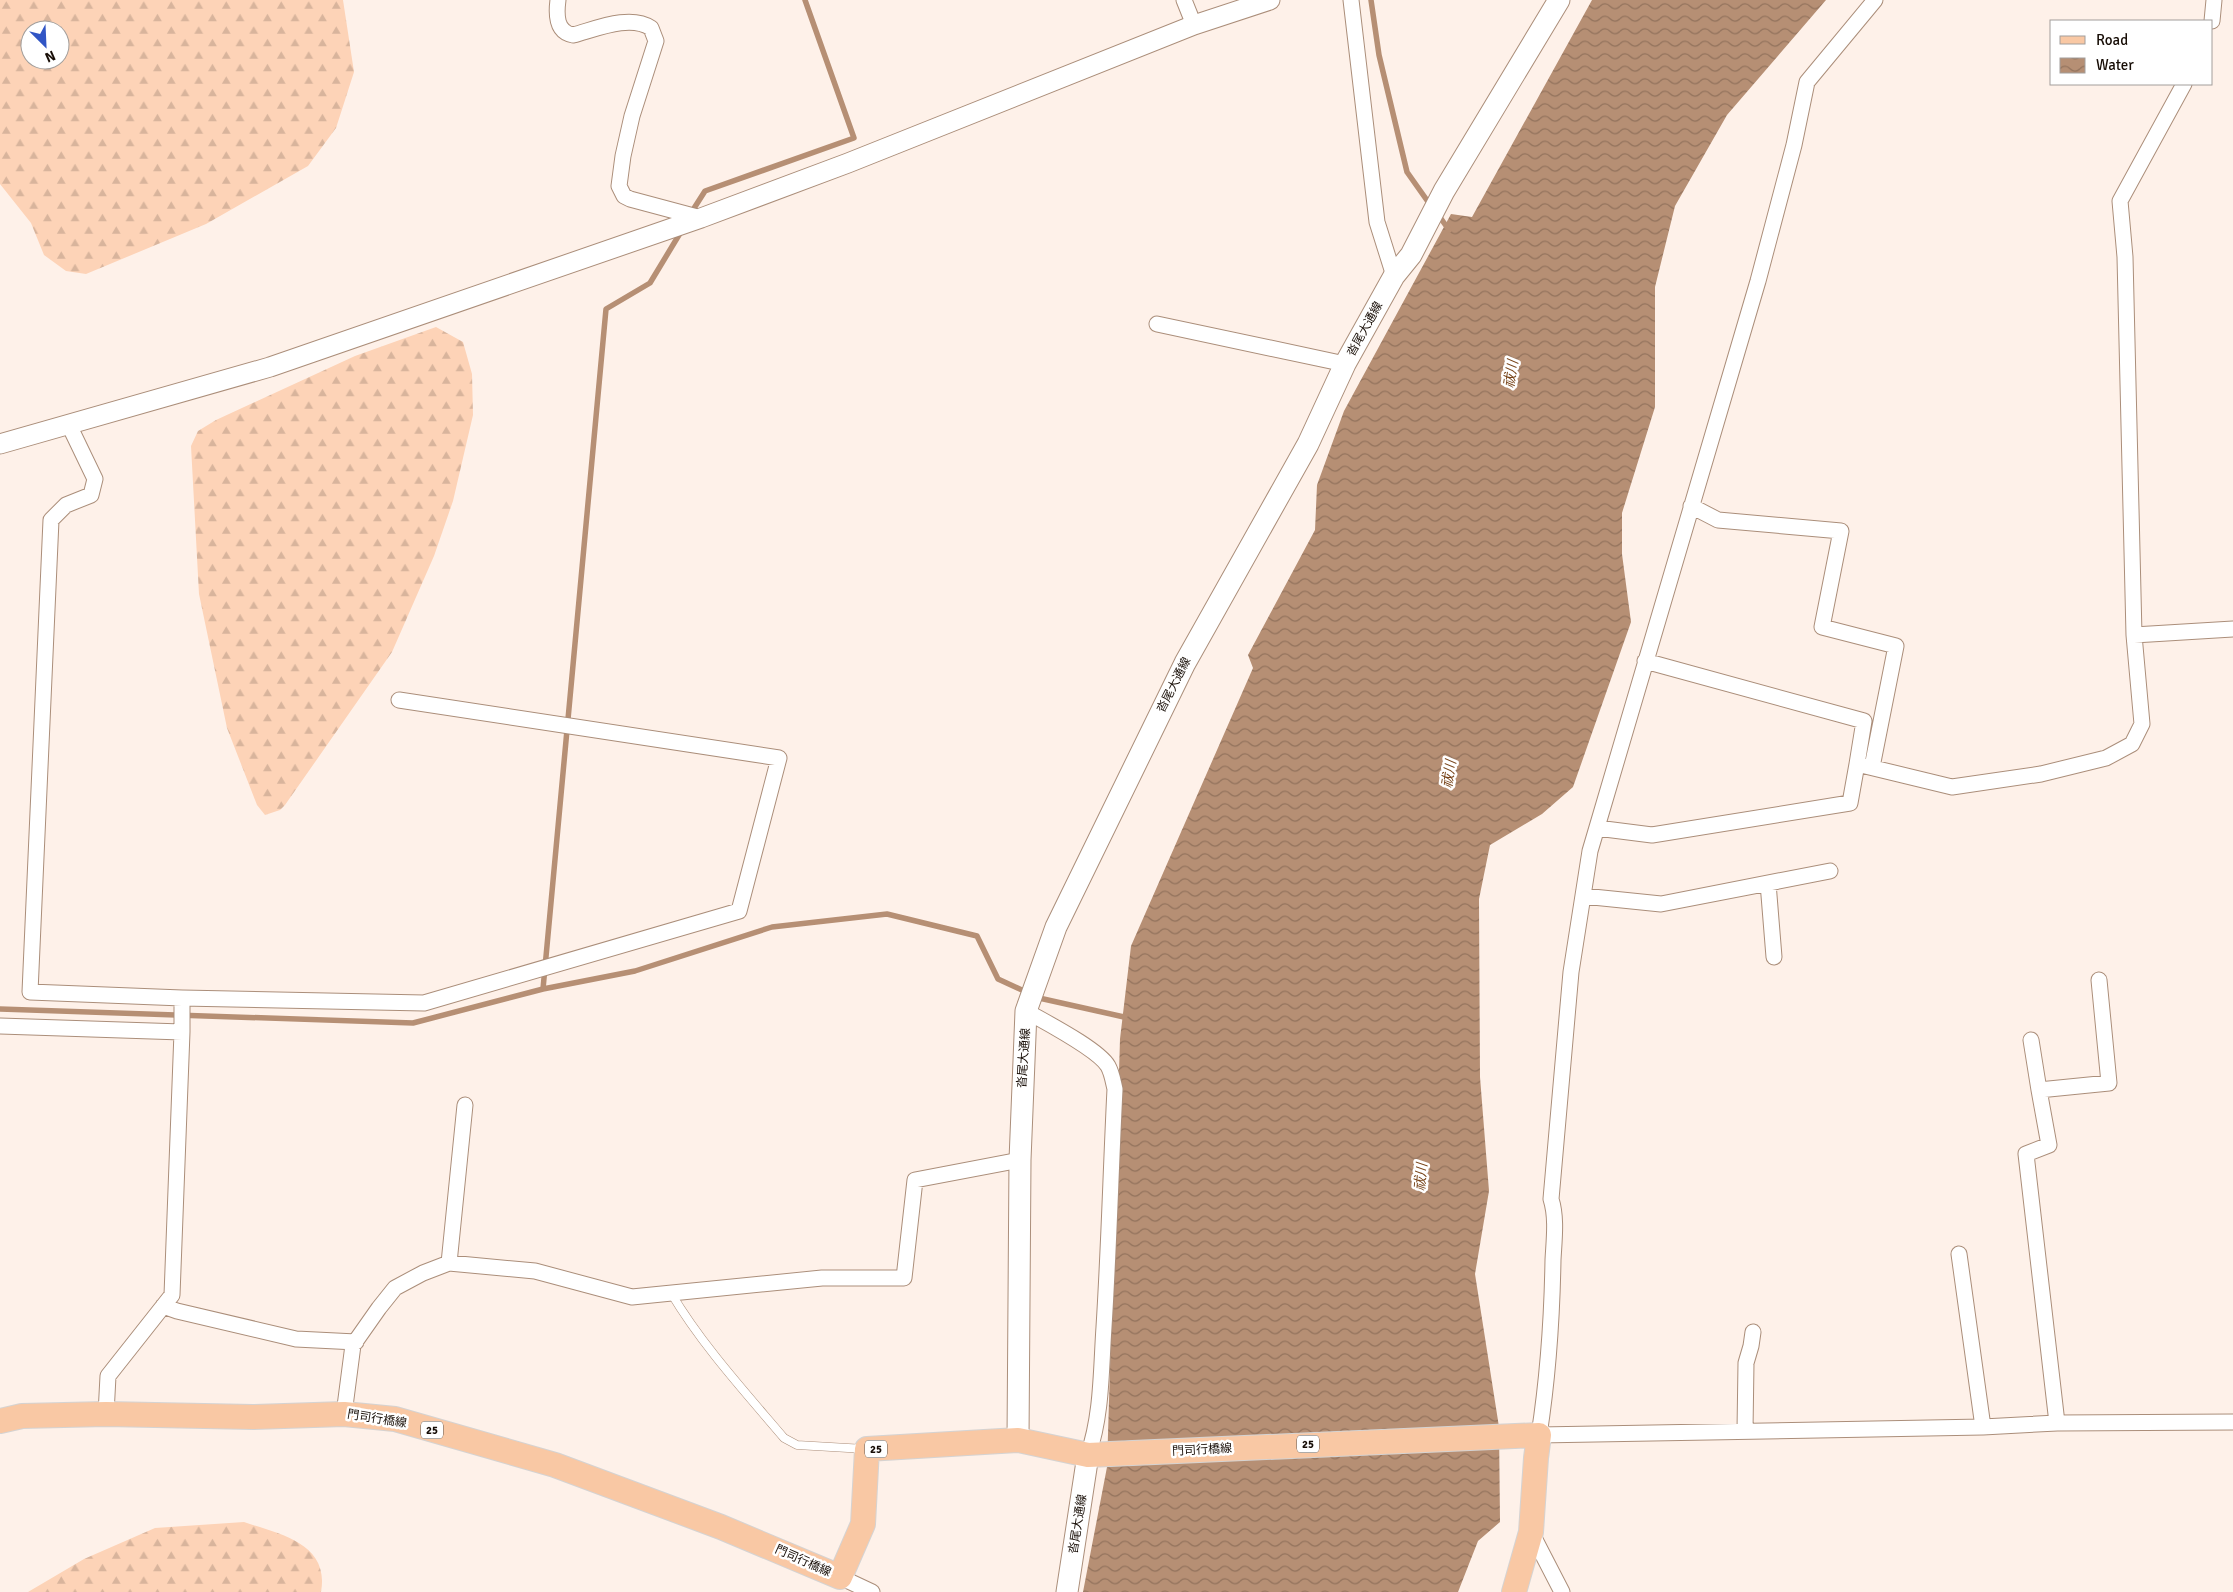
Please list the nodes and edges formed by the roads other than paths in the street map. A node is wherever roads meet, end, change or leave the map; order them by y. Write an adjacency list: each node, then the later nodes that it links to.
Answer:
1 (558, 0): 11 (street)
2 (1184, 0): 9 (street)
3 (1270, 0): 9 (street)
4 (1352, 0): 12 (street)
5 (1559, 0): 12 (main road, 沓尾大通線)
6 (1875, 0): 17 (street)
7 (2214, 0): 8 (street)
8 (2212, 20)
9 (1194, 25): 11 (street)
10 (2183, 85): 19 (street)
11 (701, 218): 15 (street)
12 (1394, 276): 14 (main road, 沓尾大通線)
13 (1157, 324): 14 (street)
14 (1345, 364): 30 (main road, 沓尾大通線)
15 (69, 425): 16 (street); 29 (street)
16 (0, 444)
17 (1691, 506): 20 (street); 22 (street)
18 (2233, 629): 19 (street)
19 (2134, 634): 22 (street)
20 (1645, 661): 22 (street); 23 (street)
21 (398, 700): 29 (street)
22 (1865, 766): 23 (street)
23 (1597, 828): 26 (street)
24 (1830, 871): 25 (street)
25 (1768, 883): 26 (street); 27 (street)
26 (1583, 896): 50 (street)
27 (1774, 957)
28 (2099, 980): 34 (street)
29 (182, 998): 32 (street)
30 (1026, 1011): 36 (main road, 沓尾大通線); 53 (street)
31 (0, 1026): 32 (street)
32 (182, 1032): 40 (street)
33 (2031, 1040): 34 (street)
34 (2039, 1090): 47 (street)
35 (465, 1105): 38 (street)
36 (1020, 1160): 39 (street); 51 (main road, 沓尾大通線)
37 (1959, 1254): 48 (street)
38 (450, 1263): 39 (street); 42 (street)
39 (670, 1293): 52 (lane)
40 (163, 1306): 42 (street); 43 (street)
41 (1753, 1332): 49 (street)
42 (356, 1342): 44 (street)
43 (106, 1414): 44 (main road, 門司行橋線 / 25); 45 (main road, 門司行橋線 / 25)
44 (344, 1414): 55 (main road, 門司行橋線 / 25)
45 (0, 1420)
46 (2233, 1422): 47 (street)
47 (2057, 1423): 48 (street)
48 (1983, 1427): 49 (street)
49 (1745, 1430): 50 (street)
50 (1529, 1434): 53 (main road, 門司行橋線 / 25); 54 (main road)
51 (1018, 1440): 52 (main road, 門司行橋線 / 25); 53 (main road, 門司行橋線 / 25)
52 (868, 1450): 55 (main road, 門司行橋線 / 25)
53 (1093, 1455): 57 (main road, 沓尾大通線)
54 (1531, 1532): 58 (main road); 59 (street)
55 (840, 1578): 56 (street)
56 (872, 1592)
57 (1067, 1592)
58 (1514, 1592)
59 (1562, 1592)

